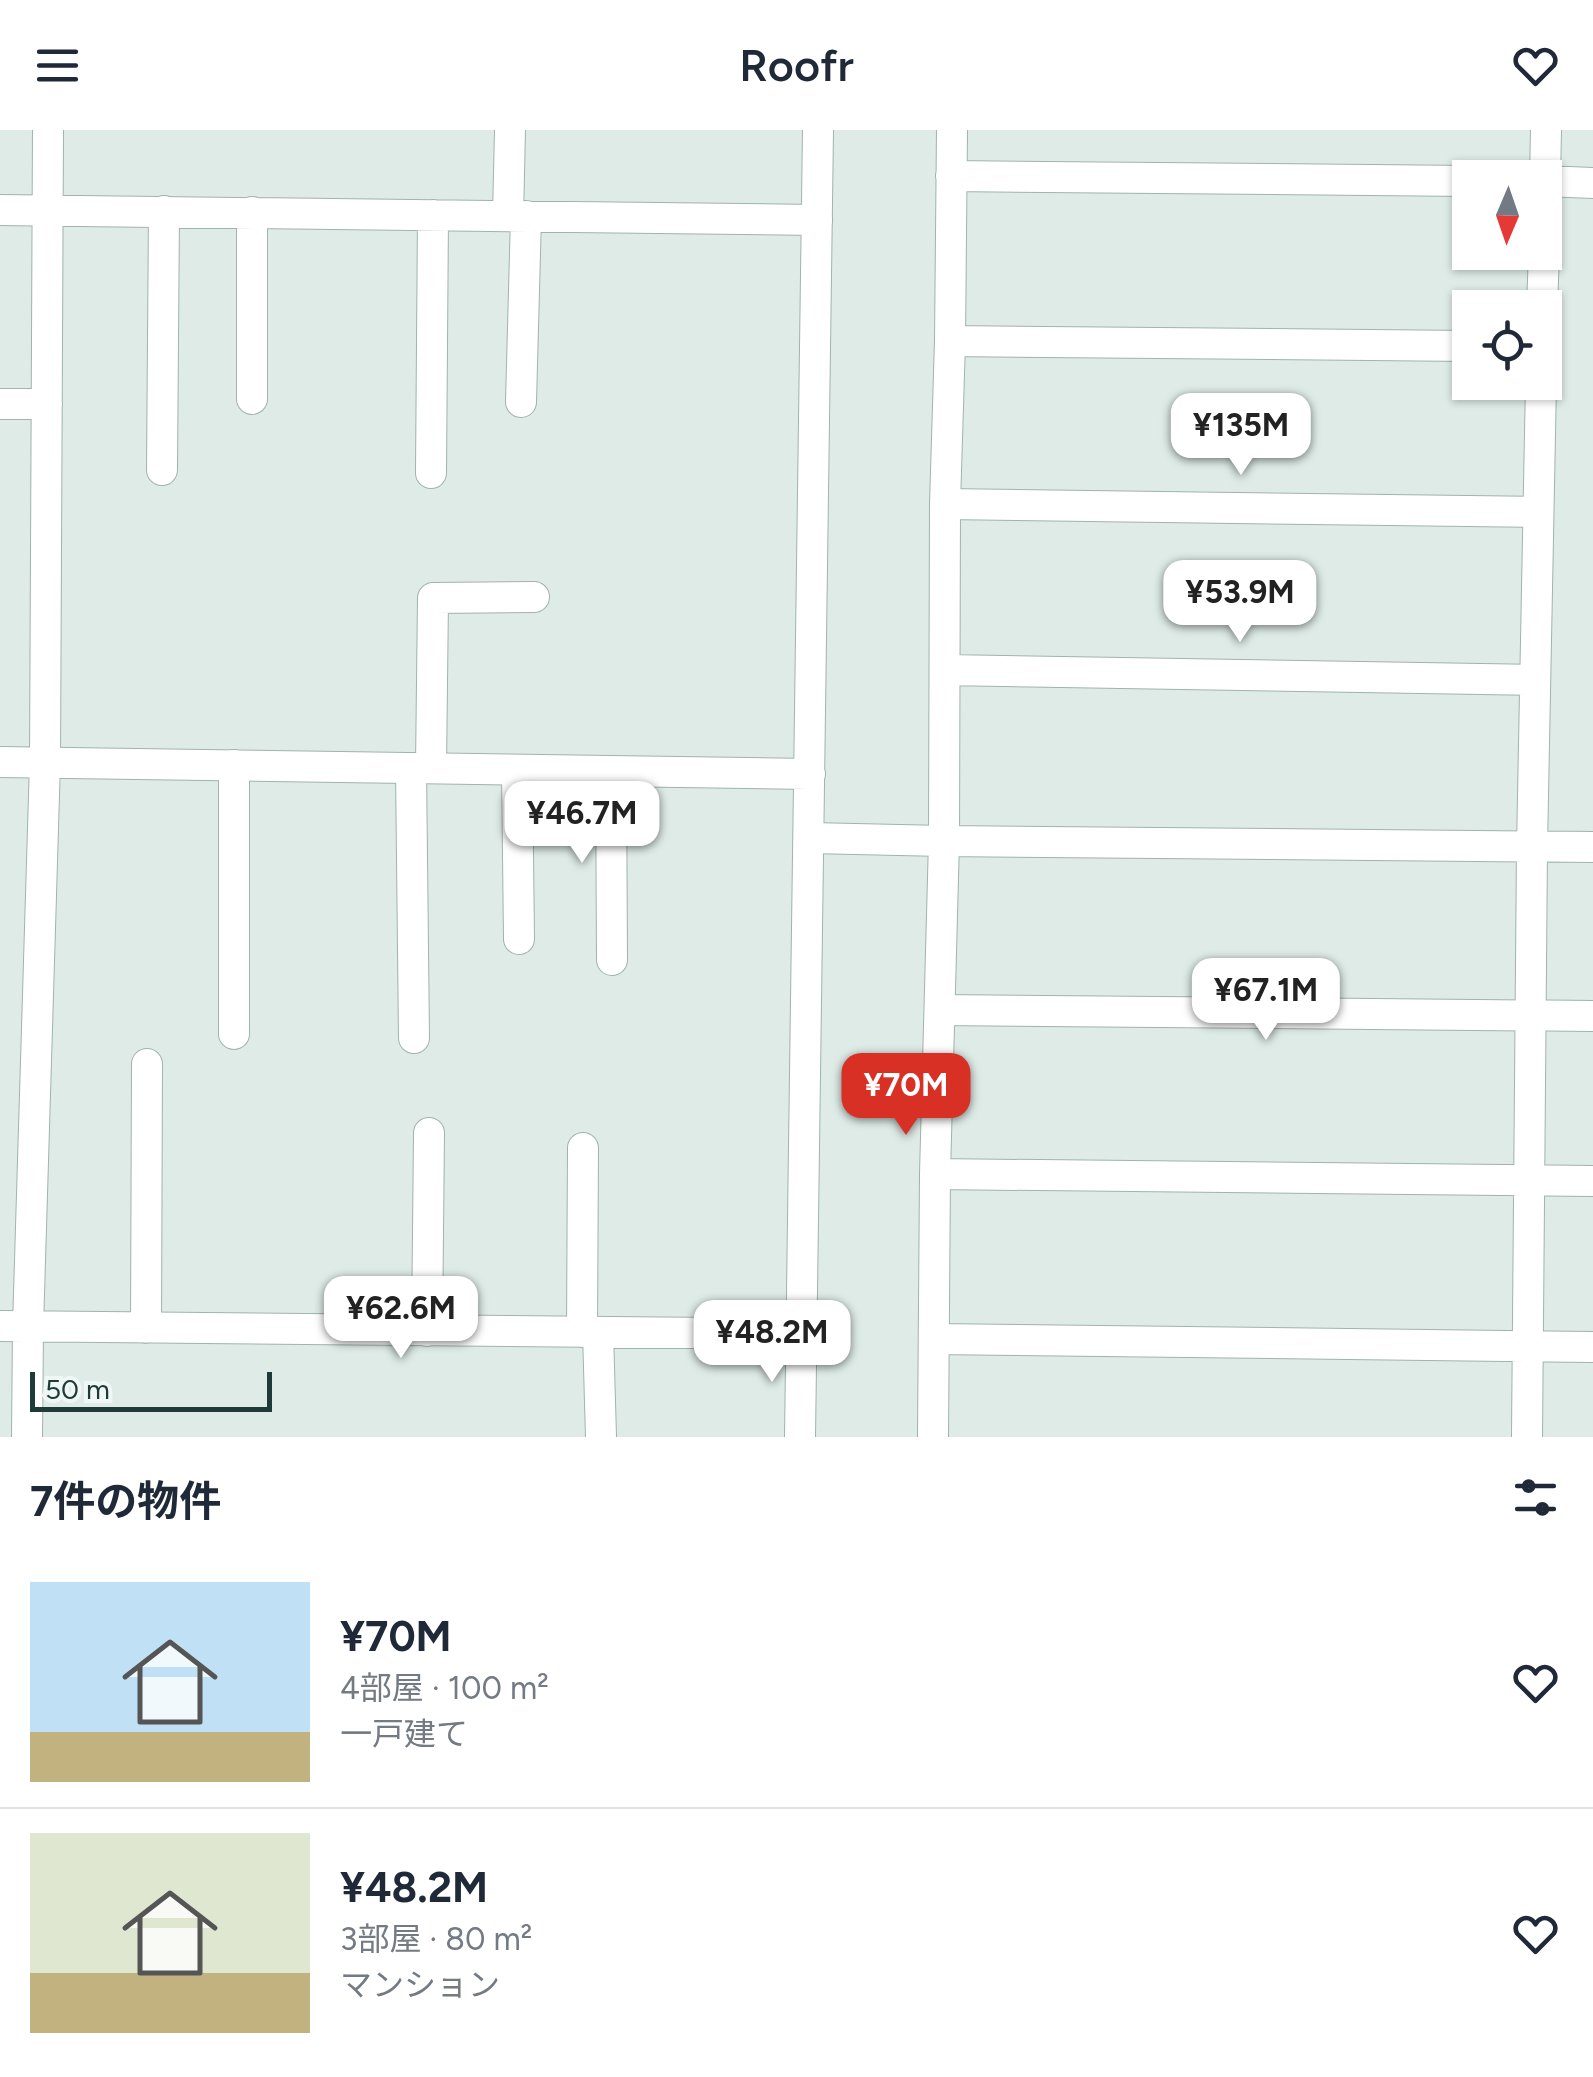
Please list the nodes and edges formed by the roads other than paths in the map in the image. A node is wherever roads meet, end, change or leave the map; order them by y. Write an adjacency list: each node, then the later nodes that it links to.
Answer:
1 (48, 130): 12 (street)
2 (510, 130): 16 (street)
3 (818, 130): 17 (street)
4 (952, 130): 7 (street)
5 (1546, 130): 6 (street)
6 (1545, 160)
7 (951, 176): 8 (street); 18 (street)
8 (1452, 180)
9 (1562, 180): 10 (street)
10 (1593, 183)
11 (0, 210): 12 (street)
12 (49, 210): 13 (street); 24 (street)
13 (164, 211): 14 (street); 25 (street)
14 (252, 212): 15 (street); 20 (street)
15 (433, 215): 16 (street); 26 (street)
16 (517, 216): 17 (street); 22 (street)
17 (817, 220): 38 (street)
18 (950, 341): 19 (street); 27 (street)
19 (1452, 346)
20 (252, 398)
21 (1540, 400): 28 (street)
22 (521, 402)
23 (0, 404): 24 (street)
24 (47, 404): 33 (street)
25 (162, 470)
26 (431, 474)
27 (945, 504): 28 (street); 30 (street)
28 (1537, 512): 31 (street)
29 (534, 597): 35 (street)
30 (945, 670): 31 (street); 40 (street)
31 (1534, 680): 41 (street)
32 (0, 762): 33 (street)
33 (45, 762): 34 (street); 56 (street)
34 (234, 765): 35 (street); 48 (street)
35 (421, 768): 36 (street); 49 (street)
36 (517, 770): 37 (street); 43 (street)
37 (611, 771): 38 (street); 44 (street)
38 (810, 774): 39 (street)
39 (810, 838): 40 (street); 60 (street)
40 (944, 841): 41 (street); 45 (street)
41 (1532, 848): 42 (street); 46 (street)
42 (1593, 848)
43 (519, 939)
44 (612, 960)
45 (940, 1010): 46 (street); 53 (street)
46 (1531, 1015): 47 (street); 54 (street)
47 (1593, 1016)
48 (234, 1034)
49 (414, 1038)
50 (146, 1064): 57 (street)
51 (429, 1133): 58 (street)
52 (583, 1148): 59 (street)
53 (936, 1174): 54 (street); 61 (street)
54 (1530, 1180): 55 (street); 62 (street)
55 (1593, 1181)
56 (14, 1326): 57 (street); 64 (street)
57 (146, 1328): 58 (street)
58 (427, 1331): 59 (street)
59 (590, 1332): 60 (street); 65 (street)
60 (804, 1334): 66 (street)
61 (934, 1339): 62 (street); 67 (street)
62 (1528, 1346): 63 (street); 68 (street)
63 (1593, 1347)
64 (27, 1437)
65 (601, 1437)
66 (800, 1437)
67 (933, 1437)
68 (1527, 1437)

